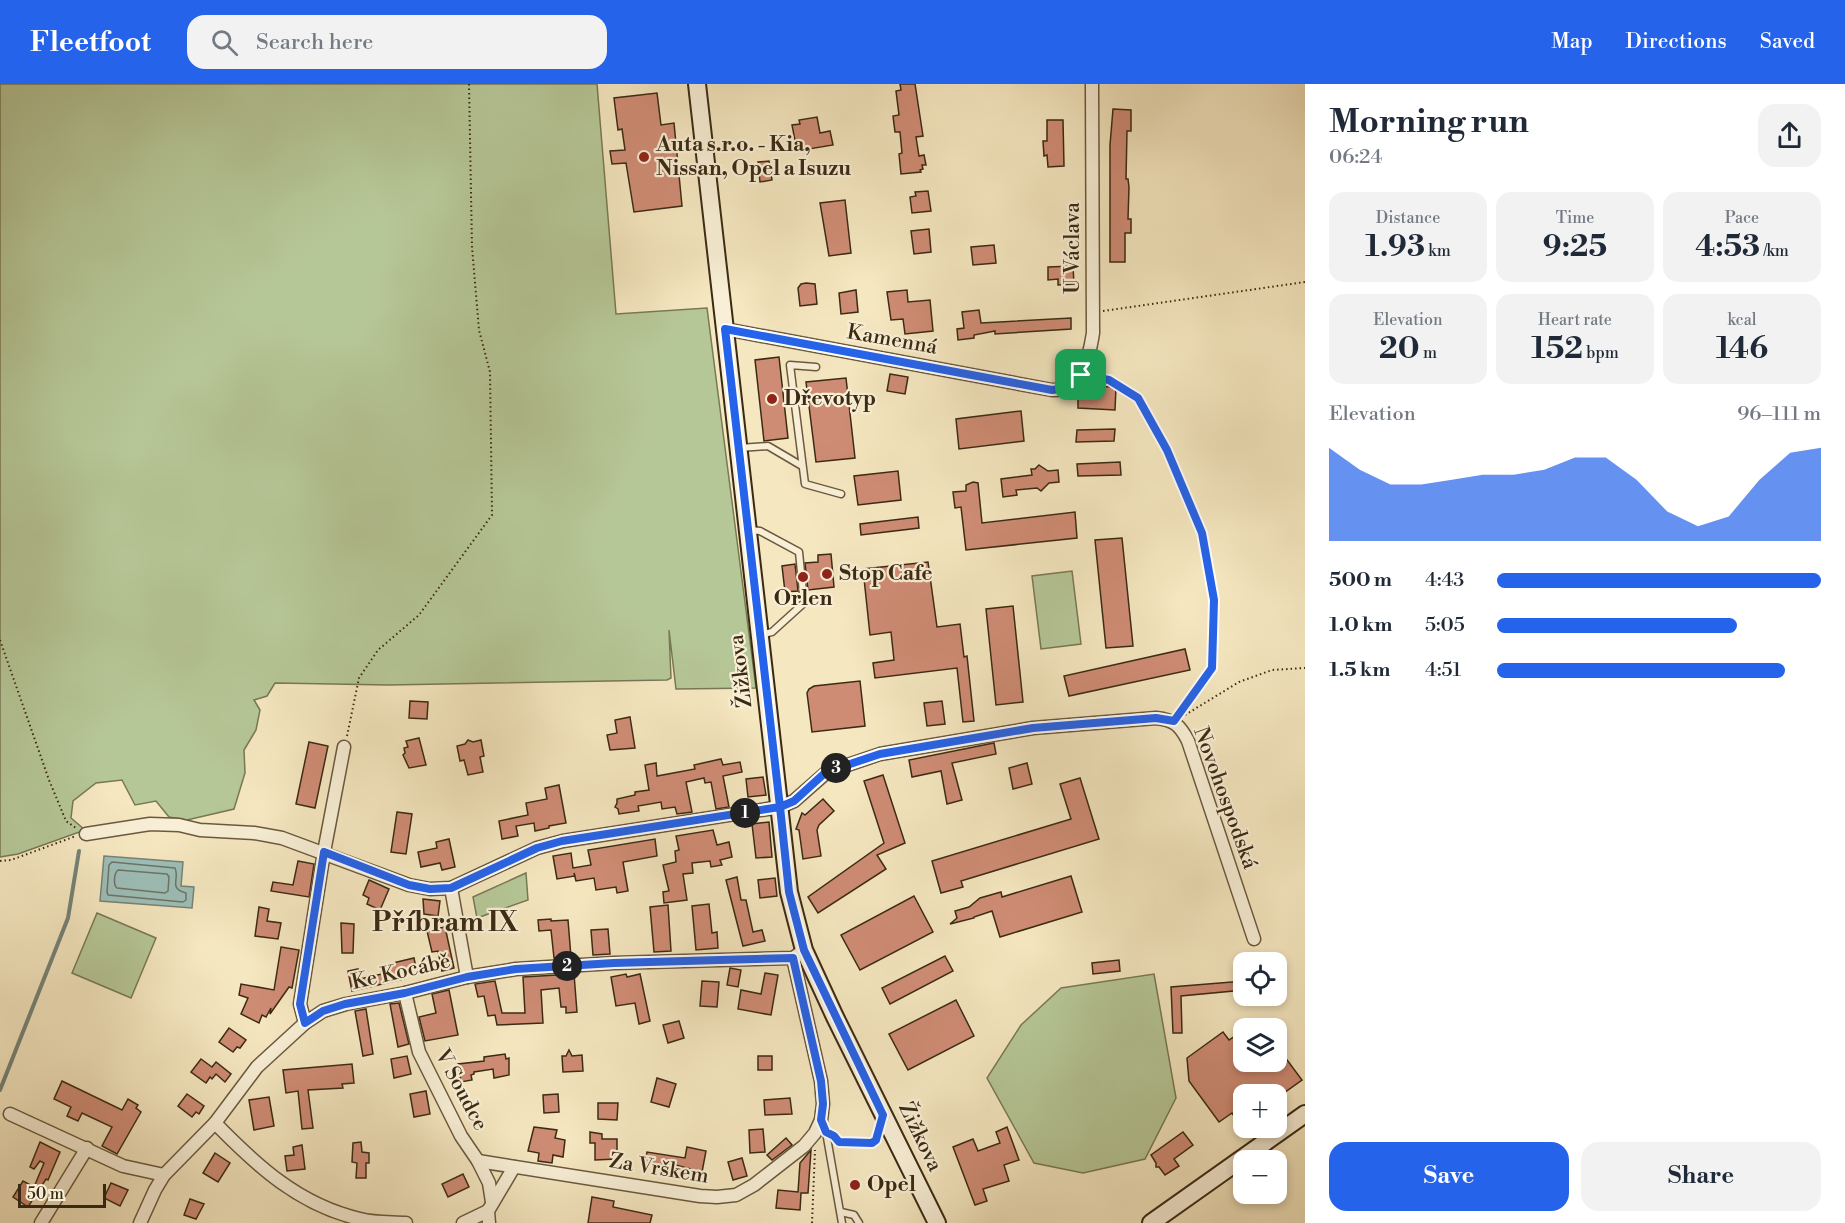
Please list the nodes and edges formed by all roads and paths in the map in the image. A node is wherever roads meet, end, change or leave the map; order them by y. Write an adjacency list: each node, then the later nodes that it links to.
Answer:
1 (469, 84): 17 (path)
2 (697, 84): 6 (street, Žižkova)
3 (1092, 84): 5 (street, U Václava)
4 (1305, 282): 5 (path)
5 (1093, 312): 8 (street, U Václava)
6 (725, 329): 8 (street, Kamenná); 9 (street, Žižkova)
7 (816, 367): 10 (lane)
8 (1081, 375): 16 (path)
9 (738, 448): 10 (lane); 12 (street, Žižkova)
10 (802, 466): 11 (lane)
11 (841, 494)
12 (747, 530): 13 (street, Žižkova); 13 (lane)
13 (760, 636): 18 (street, Žižkova)
14 (0, 640): 19 (path)
15 (1305, 668): 16 (path)
16 (1174, 721): 18 (street, Novohospodská); 23 (street, Novohospodská)
17 (344, 747): 20 (street)
18 (780, 807): 22 (street); 24 (street, Žižkova)
19 (86, 834): 20 (street); 21 (path)
20 (324, 852): 22 (street); 27 (street)
21 (0, 861)
22 (451, 888): 25 (street)
23 (1254, 939)
24 (798, 954): 25 (street, Ke Kocábě); 30 (street, Žižkova); 32 (street)
25 (467, 977): 26 (street, Ke Kocábě)
26 (405, 993): 27 (street, Ke Kocábě); 34 (street, V Soudce)
27 (305, 1023): 31 (street, Ke Kocábě)
28 (10, 1114): 33 (street)
29 (1305, 1114): 47 (street)
30 (883, 1115): 32 (path); 46 (street, Žižkova)
31 (215, 1123): 36 (street, Ke Kocábě); 41 (street)
32 (821, 1128): 35 (street, Za Vrškem); 38 (lane); 43 (path)
33 (87, 1149): 36 (street); 39 (street)
34 (478, 1161): 35 (street, Za Vrškem); 37 (street, V Soudce)
35 (514, 1167): 37 (street)
36 (164, 1175): 40 (street, Ke Kocábě)
37 (490, 1212): 42 (street)
38 (841, 1212): 44 (lane); 45 (lane)
39 (41, 1223)
40 (140, 1223)
41 (406, 1223)
42 (464, 1223)
43 (812, 1223)
44 (842, 1223)
45 (859, 1223)
46 (937, 1223)
47 (1151, 1223)

